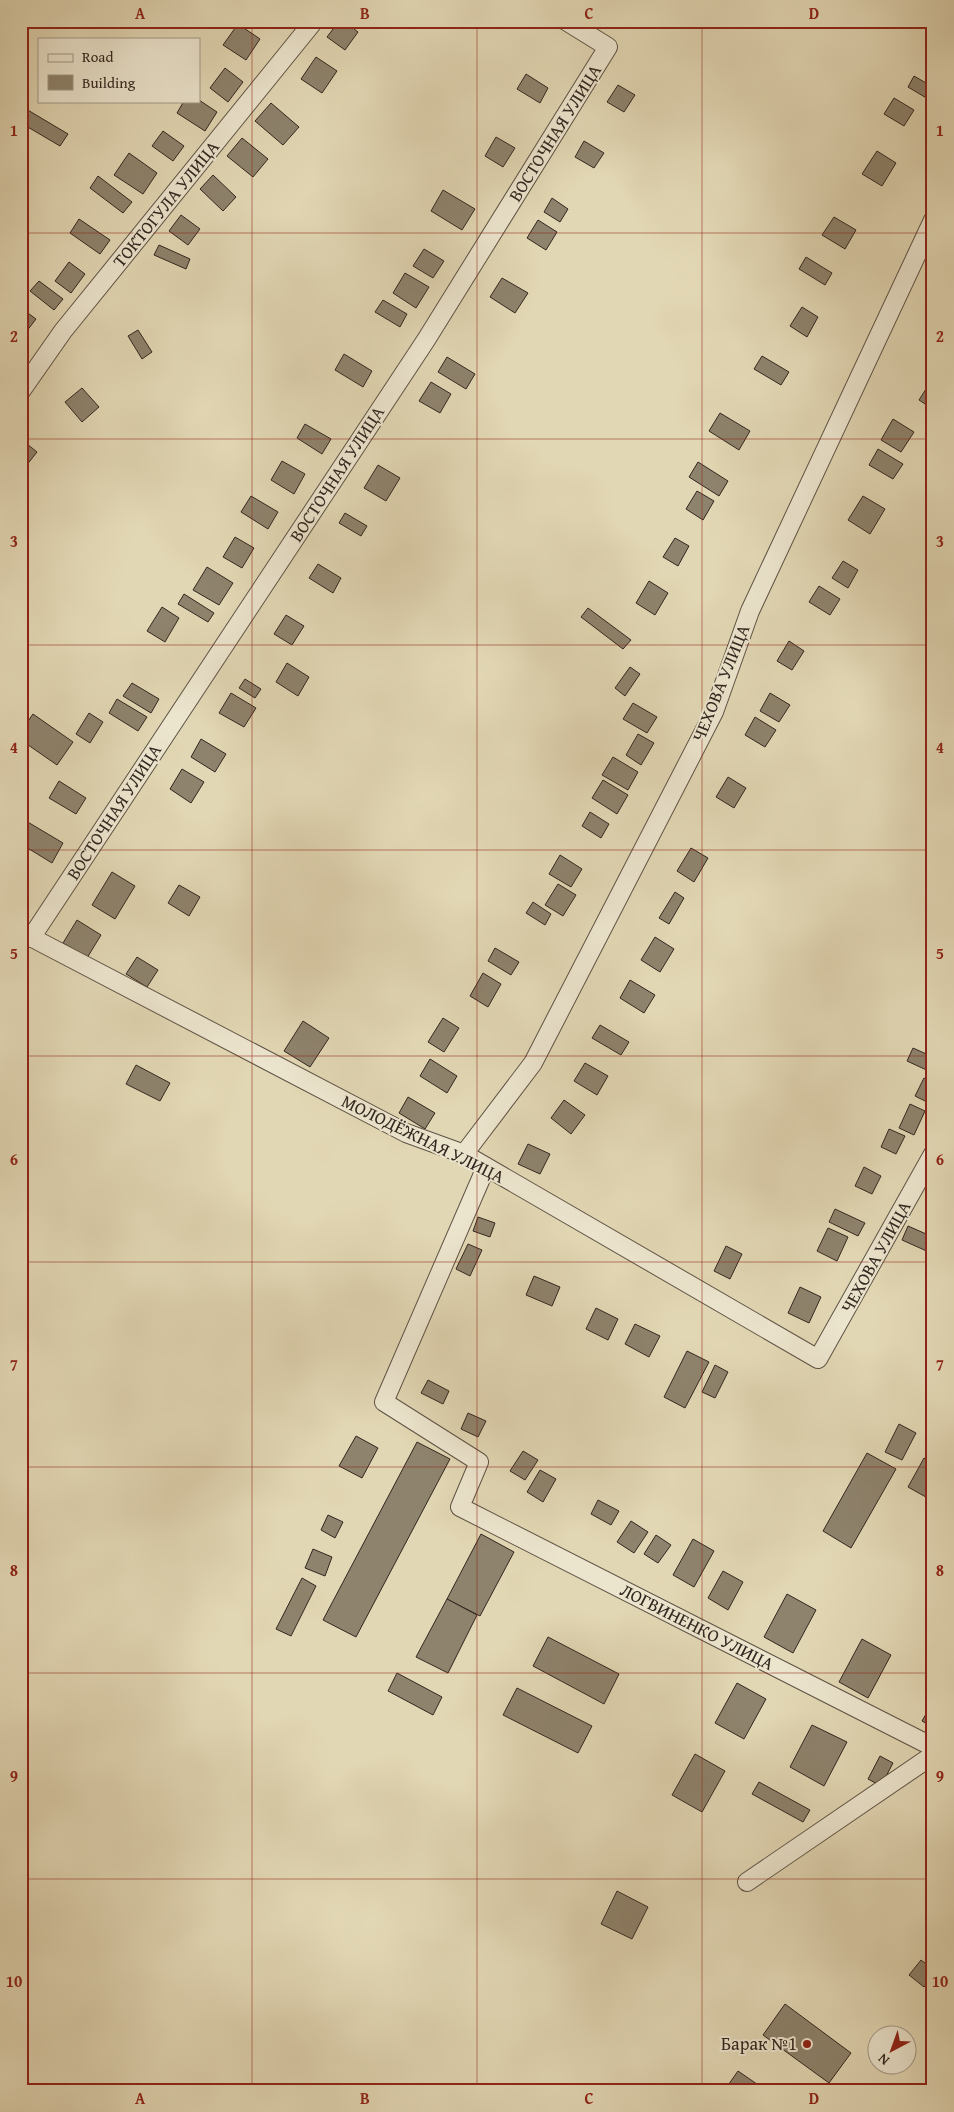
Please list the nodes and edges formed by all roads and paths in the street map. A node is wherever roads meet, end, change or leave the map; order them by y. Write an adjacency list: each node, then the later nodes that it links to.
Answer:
1 (314, 21): 4 (street, ТОКТОГУЛА УЛИЦА)
2 (566, 21): 5 (street, ВОСТОЧНАЯ УЛИЦА)
3 (933, 220): 6 (street, ЧЕХОВА УЛИЦА)
4 (21, 391)
5 (26, 935): 6 (street, МОЛОДЁЖНАЯ УЛИЦА)
6 (464, 1154): 8 (street, МОЛОДЁЖНАЯ УЛИЦА)
7 (933, 1154): 9 (street, ЧЕХОВА УЛИЦА)
8 (486, 1167): 9 (street, МОЛОДЁЖНАЯ УЛИЦА); 10 (street, ЛОГВИНЕНКО УЛИЦА)
9 (818, 1359)
10 (933, 1747)
11 (933, 1755): 12 (street)
12 (747, 1882)

